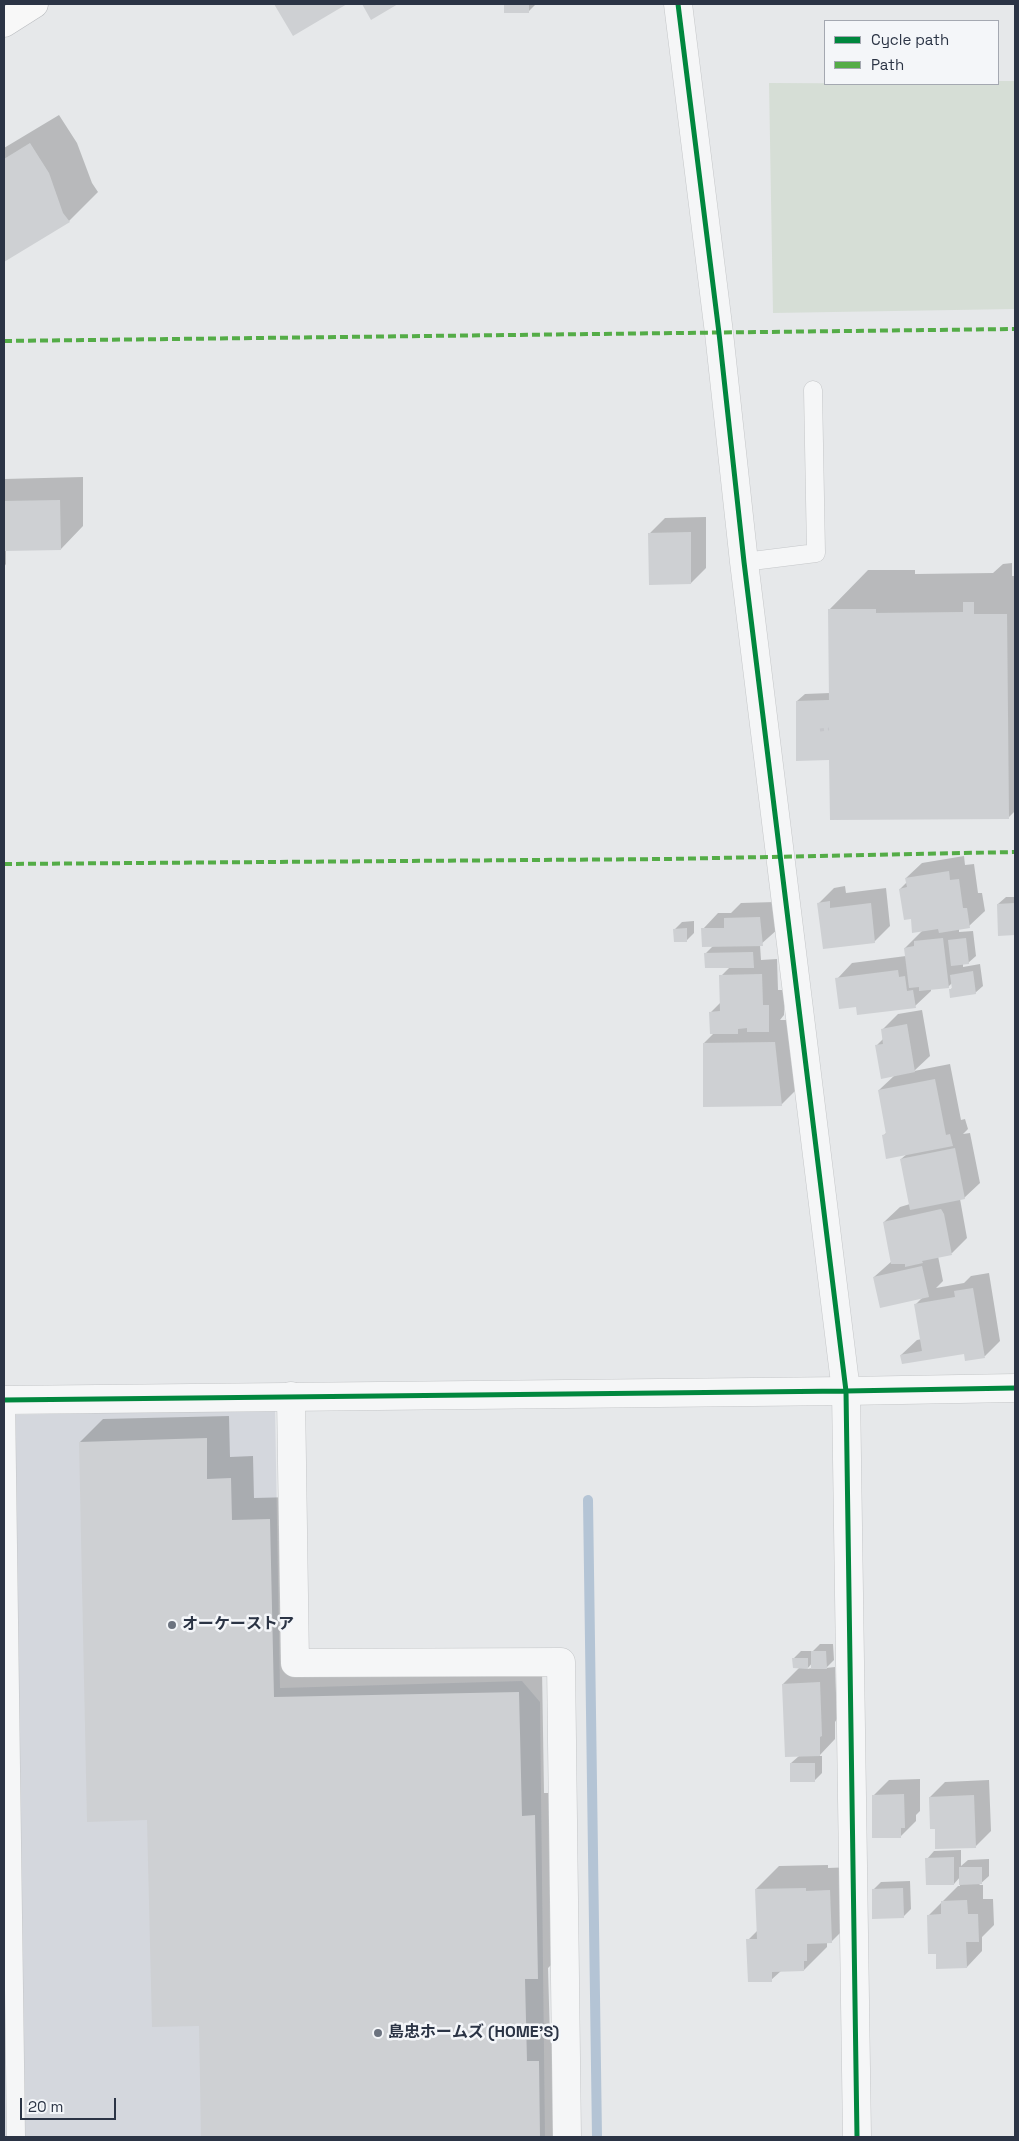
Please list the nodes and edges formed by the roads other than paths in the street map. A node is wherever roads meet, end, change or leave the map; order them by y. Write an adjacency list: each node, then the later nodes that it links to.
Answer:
1 (34, 4): 3 (highway)
2 (678, 4): 5 (street)
3 (4, 23)
4 (813, 390): 5 (lane)
5 (744, 562): 7 (street)
6 (1015, 1388): 7 (street)
7 (846, 1392): 8 (street); 13 (street)
8 (291, 1396): 9 (street); 12 (street)
9 (5, 1400): 10 (lane)
10 (8, 1867): 11 (lane)
11 (16, 2137)
12 (567, 2137)
13 (857, 2137)

